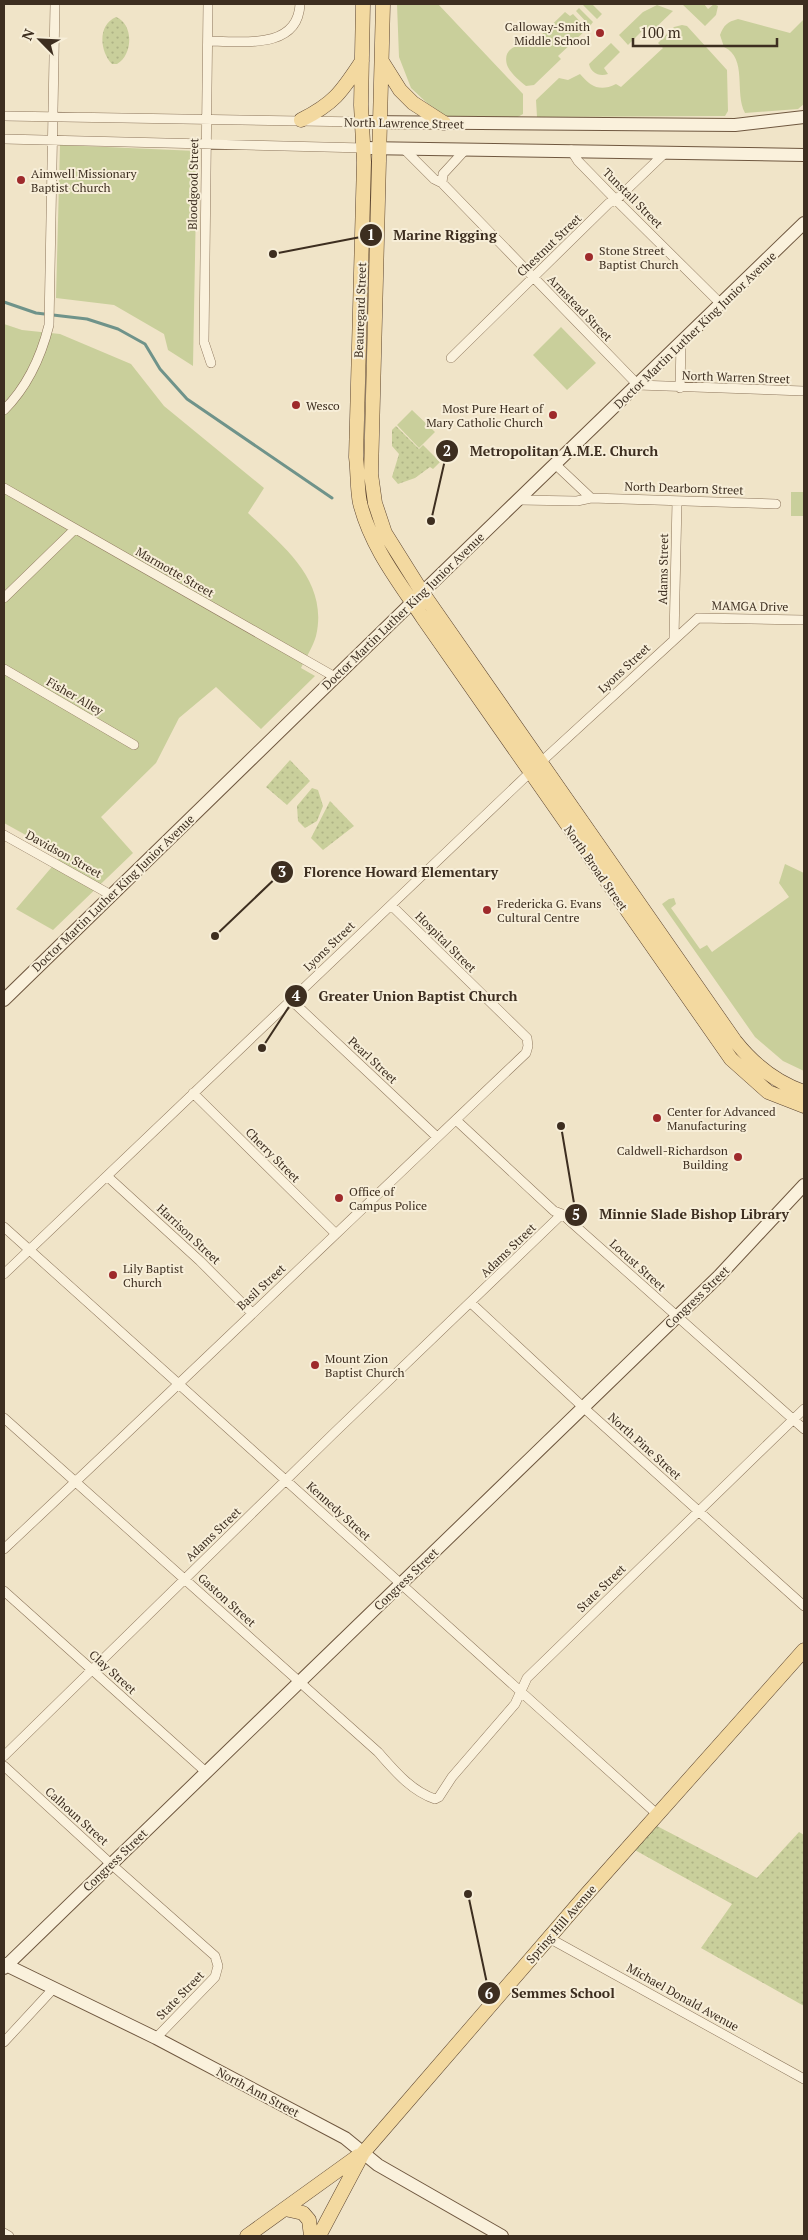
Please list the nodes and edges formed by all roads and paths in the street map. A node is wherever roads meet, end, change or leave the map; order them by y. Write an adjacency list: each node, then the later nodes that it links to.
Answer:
1 (55, 4): 10 (street)
2 (208, 4): 6 (street, Bloodgood Street)
3 (300, 4): 6 (street)
4 (363, 4): 7 (main road, Beauregard Street)
5 (384, 4): 8 (main road, Beauregard Street)
6 (208, 40): 13 (street, Bloodgood Street)
7 (362, 60): 12 (main road); 14 (main road, Beauregard Street)
8 (382, 63): 15 (main road, Beauregard Street); 16 (main road)
9 (4, 116): 10 (street, North Lawrence Street)
10 (53, 117): 13 (street, North Lawrence Street); 18 (street)
11 (804, 118): 16 (street, North Lawrence Street)
12 (301, 120): 13 (street, North Lawrence Street); 14 (street, North Lawrence Street)
13 (207, 121): 19 (street, Bloodgood Street)
14 (362, 122): 15 (street, North Lawrence Street); 20 (main road, Beauregard Street)
15 (380, 122): 16 (street, North Lawrence Street); 21 (main road, Beauregard Street)
16 (444, 123)
17 (4, 139): 18 (street, North Lawrence Street)
18 (53, 139): 19 (street, North Lawrence Street); 38 (street)
19 (206, 144): 20 (street, North Lawrence Street); 34 (street, Bloodgood Street)
20 (364, 148): 21 (street, North Lawrence Street); 46 (main road, Beauregard Street)
21 (379, 148): 22 (street, North Lawrence Street); 46 (main road, Beauregard Street)
22 (404, 149): 23 (street, North Lawrence Street); 27 (street, Armstead Street)
23 (466, 149): 24 (street, North Lawrence Street); 27 (street)
24 (571, 150): 25 (street, North Lawrence Street); 28 (street, Tunstall Street)
25 (666, 152): 26 (street, North Lawrence Street); 28 (street, Chestnut Street)
26 (804, 155)
27 (442, 183): 30 (street, Armstead Street)
28 (616, 200): 30 (street, Chestnut Street); 31 (street, Tunstall Street)
29 (804, 224): 31 (street, Doctor Martin Luther King Junior Avenue)
30 (533, 277): 33 (street, Chestnut Street); 35 (street, Armstead Street)
31 (721, 304): 32 (street, Doctor Martin Luther King Junior Avenue)
32 (681, 343): 35 (street, Doctor Martin Luther King Junior Avenue); 36 (street)
33 (451, 358)
34 (211, 364)
35 (638, 385): 36 (street, North Warren Street); 39 (street, Doctor Martin Luther King Junior Avenue)
36 (680, 388): 37 (street, North Warren Street)
37 (804, 391)
38 (4, 410)
39 (555, 464): 41 (street); 42 (street, Doctor Martin Luther King Junior Avenue)
40 (4, 488): 45 (street, Marmotte Street)
41 (591, 498): 42 (street, North Dearborn Street); 43 (street, North Dearborn Street)
42 (518, 500): 46 (street, Doctor Martin Luther King Junior Avenue)
43 (677, 501): 44 (street, North Dearborn Street); 49 (street, Adams Street)
44 (776, 504)
45 (75, 529): 47 (street); 51 (street, Marmotte Street)
46 (417, 597): 51 (street, Doctor Martin Luther King Junior Avenue); 53 (main road, North Broad Street); 54 (main road, North Broad Street)
47 (4, 598)
48 (804, 620): 49 (street, MAMGA Drive)
49 (674, 638): 53 (street, Lyons Street)
50 (4, 669): 52 (street, Fisher Alley)
51 (335, 677): 56 (street, Doctor Martin Luther King Junior Avenue)
52 (134, 744)
53 (540, 762): 54 (street, Lyons Street); 61 (main road, North Broad Street)
54 (530, 772): 57 (street, Lyons Street); 63 (main road, North Broad Street)
55 (4, 835): 56 (street, Davidson Street)
56 (111, 895): 58 (street, Doctor Martin Luther King Junior Avenue)
57 (391, 904): 59 (street, Lyons Street); 60 (street, Hospital Street)
58 (4, 1000)
59 (291, 1000): 62 (street, Lyons Street); 65 (street, Pearl Street)
60 (527, 1038): 64 (street, Basil Street)
61 (804, 1092)
62 (194, 1093): 66 (street, Lyons Street); 70 (street, Cherry Street)
63 (804, 1106)
64 (456, 1120): 65 (street, Basil Street); 68 (street, Locust Street)
65 (437, 1137): 70 (street, Basil Street)
66 (107, 1176): 71 (street, Lyons Street); 74 (street, Harrison Street)
67 (804, 1185): 75 (street, Congress Street)
68 (562, 1214): 73 (street, Adams Street); 75 (street, Locust Street)
69 (4, 1227): 71 (street, Kennedy Street)
70 (336, 1234): 74 (street, Basil Street)
71 (30, 1250): 72 (street, Lyons Street); 76 (street, Kennedy Street)
72 (4, 1274)
73 (471, 1303): 77 (street, North Pine Street); 82 (street, Adams Street)
74 (252, 1313): 76 (street, Basil Street)
75 (677, 1316): 77 (street, Congress Street); 80 (street, Locust Street)
76 (180, 1385): 82 (street, Kennedy Street); 83 (street, Basil Street)
77 (584, 1408): 84 (street, North Pine Street); 87 (street, Congress Street)
78 (804, 1409): 80 (street, State Street)
79 (4, 1418): 83 (street, Gaston Street)
80 (794, 1420): 81 (street, Locust Street); 84 (street, State Street)
81 (804, 1429)
82 (286, 1480): 86 (street, Adams Street); 87 (street, Kennedy Street)
83 (76, 1482): 85 (street, Basil Street); 86 (street, Gaston Street)
84 (698, 1511): 89 (street, North Pine Street); 93 (street, State Street)
85 (4, 1549)
86 (185, 1579): 91 (street, Adams Street); 92 (street, Gaston Street)
87 (401, 1584): 92 (street, Congress Street); 93 (street, Kennedy Street)
88 (4, 1591): 91 (street, Clay Street)
89 (804, 1606)
90 (803, 1656): 98 (main road, Spring Hill Avenue)
91 (92, 1670): 94 (street, Adams Street); 96 (street, Clay Street)
92 (299, 1682): 96 (street, Congress Street); 97 (street, Gaston Street)
93 (521, 1691): 97 (street, State Street); 98 (street, Kennedy Street)
94 (4, 1756)
95 (4, 1766): 99 (street, Calhoun Street)
96 (206, 1772): 99 (street, Congress Street)
97 (435, 1798)
98 (658, 1815): 100 (main road, Spring Hill Avenue)
99 (110, 1864): 101 (street, Congress Street); 102 (street, Calhoun Street)
100 (549, 1938): 106 (street, Michael Donald Avenue); 107 (main road, Spring Hill Avenue)
101 (5, 1966): 103 (street, North Ann Street)
102 (218, 1966): 104 (street, State Street)
103 (53, 1988): 104 (street, North Ann Street); 105 (street)
104 (156, 2038): 107 (street, North Ann Street)
105 (4, 2042)
106 (804, 2079)
107 (363, 2153): 108 (main road); 113 (main road, Spring Hill Avenue); 114 (street, North Ann Street)
108 (285, 2209): 111 (main road); 112 (main road)
109 (4, 2233): 110 (street)
110 (8, 2236)
111 (247, 2236)
112 (311, 2236)
113 (319, 2236)
114 (502, 2236)

